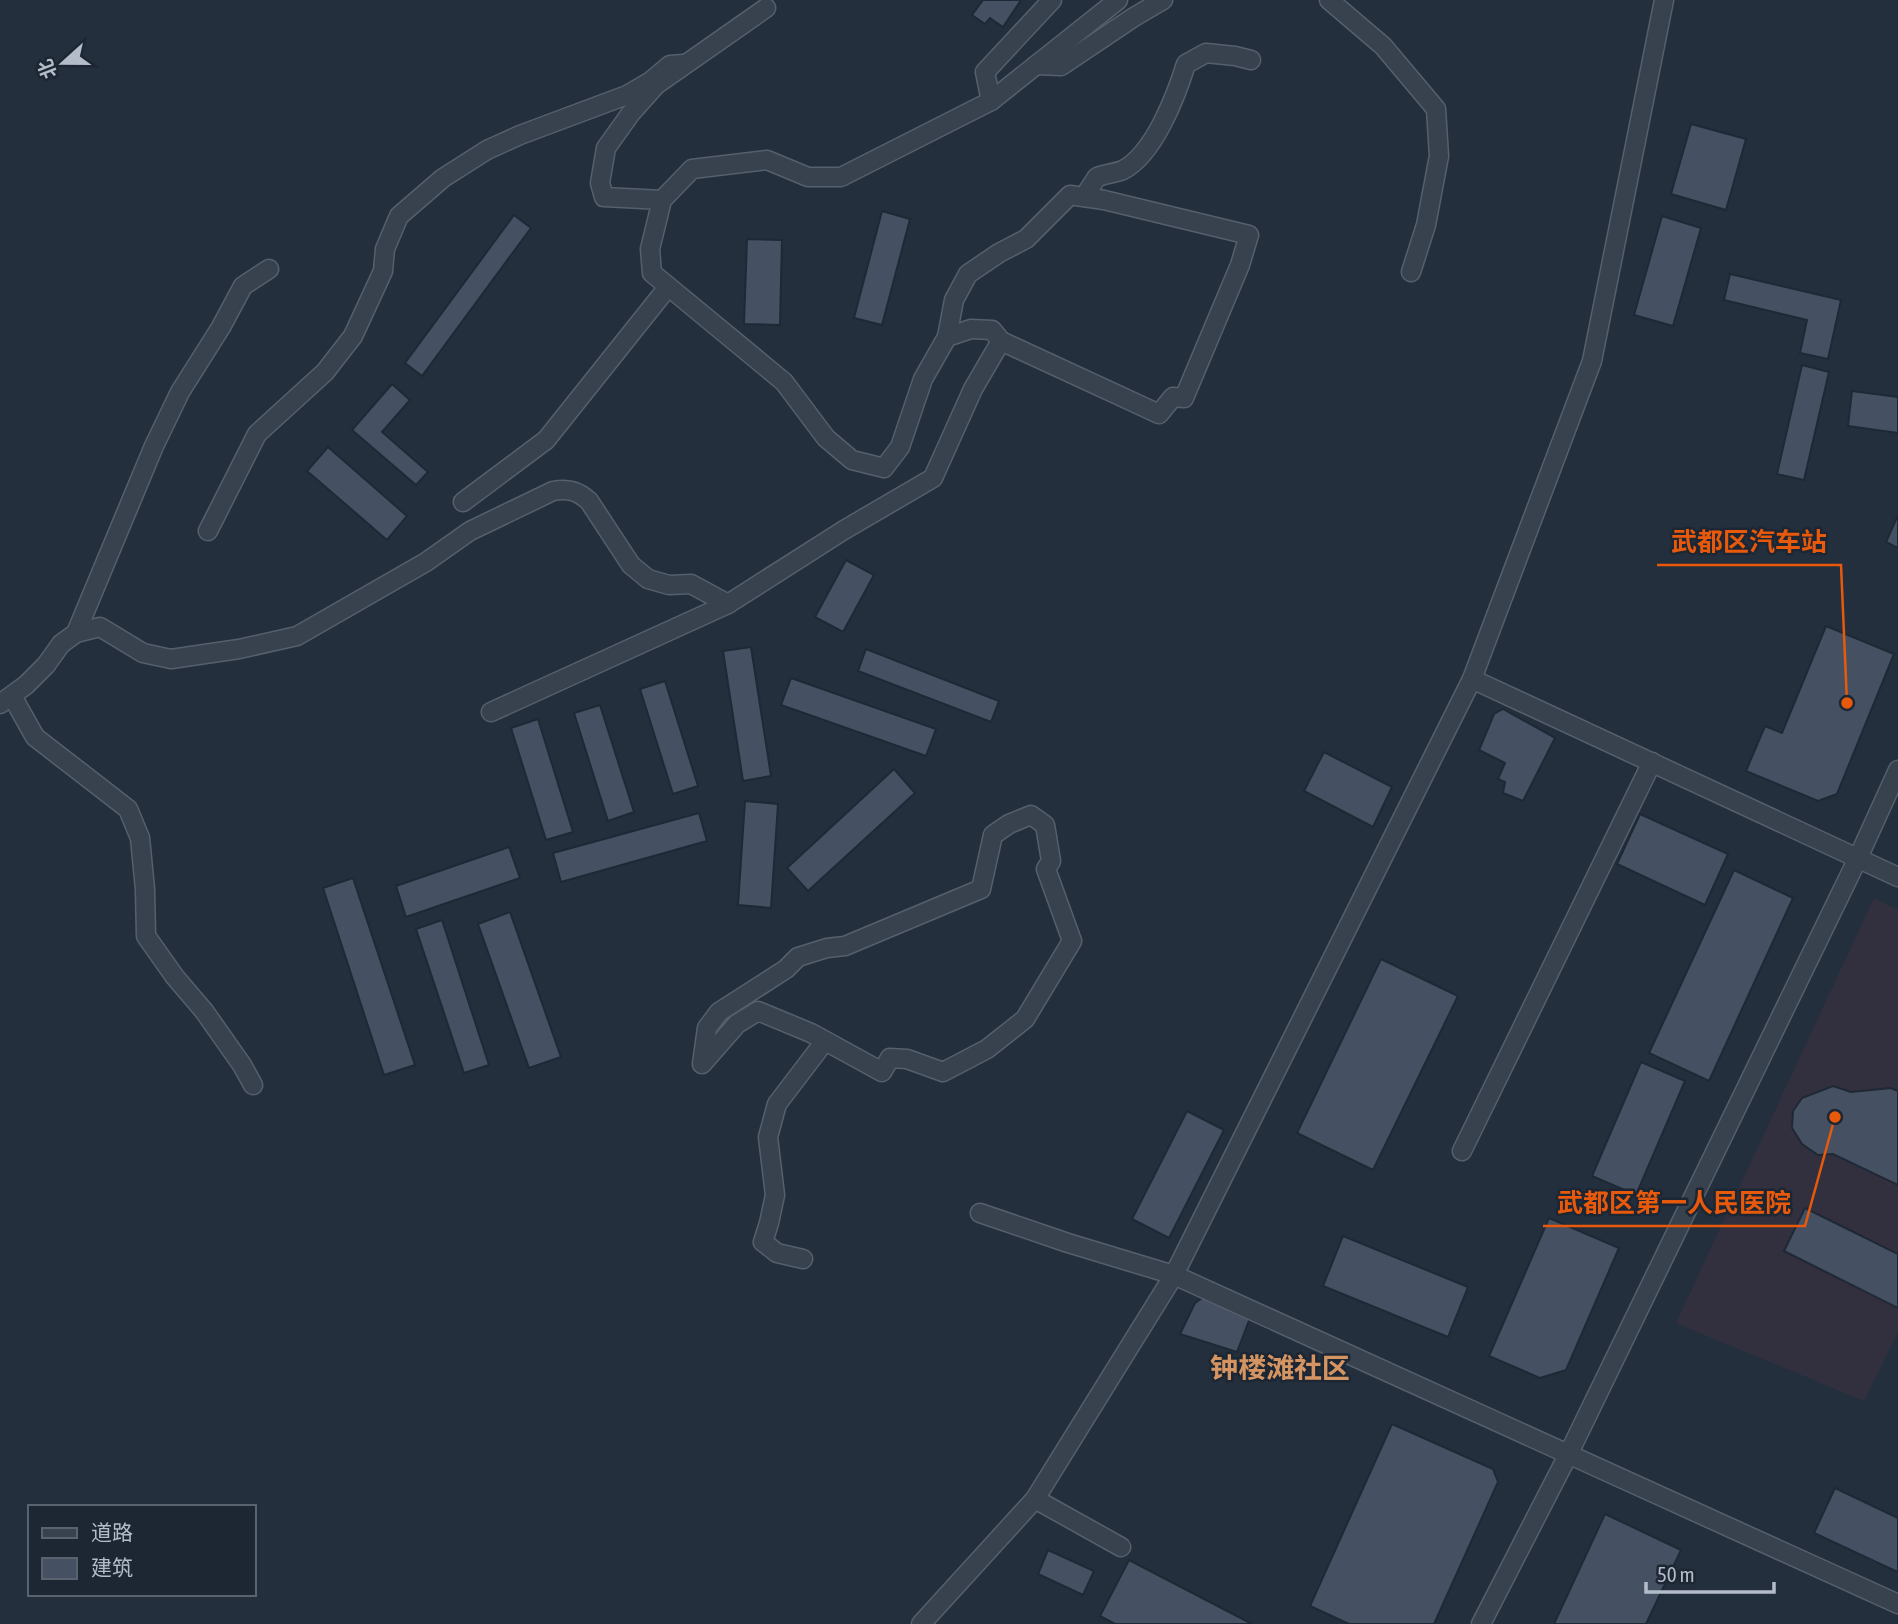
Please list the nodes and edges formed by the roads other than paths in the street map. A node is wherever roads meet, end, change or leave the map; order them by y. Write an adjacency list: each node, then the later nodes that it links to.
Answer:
1 (1052, 0): 10 (street)
2 (1118, 0): 9 (street)
3 (1163, 0): 9 (street)
4 (1329, 0): 14 (street)
5 (1664, 0): 22 (street)
6 (766, 8): 8 (street)
7 (1251, 60): 11 (street)
8 (684, 64): 12 (street); 19 (street)
9 (1036, 65): 10 (street)
10 (992, 101): 12 (street)
11 (1084, 197): 16 (street); 17 (street)
12 (662, 200): 15 (street)
13 (269, 270): 21 (street)
14 (1411, 272)
15 (668, 287): 16 (street); 18 (street)
16 (947, 337): 17 (street)
17 (1001, 341): 20 (street)
18 (463, 502)
19 (208, 531)
20 (727, 604): 21 (street); 24 (street)
21 (76, 633): 23 (street)
22 (1472, 679): 25 (street); 34 (street)
23 (6, 700): 30 (street)
24 (491, 712)
25 (1652, 762): 27 (street); 31 (street)
26 (1898, 770): 27 (street)
27 (1858, 858): 28 (street); 35 (street)
28 (1898, 877)
29 (825, 1041): 29 (street); 33 (street)
30 (253, 1085)
31 (1462, 1151)
32 (980, 1213): 34 (street)
33 (803, 1259)
34 (1174, 1275): 35 (street); 36 (street)
35 (1568, 1455): 38 (street); 40 (street)
36 (1035, 1499): 37 (street); 39 (street)
37 (1121, 1547)
38 (1898, 1604)
39 (921, 1624)
40 (1481, 1624)

